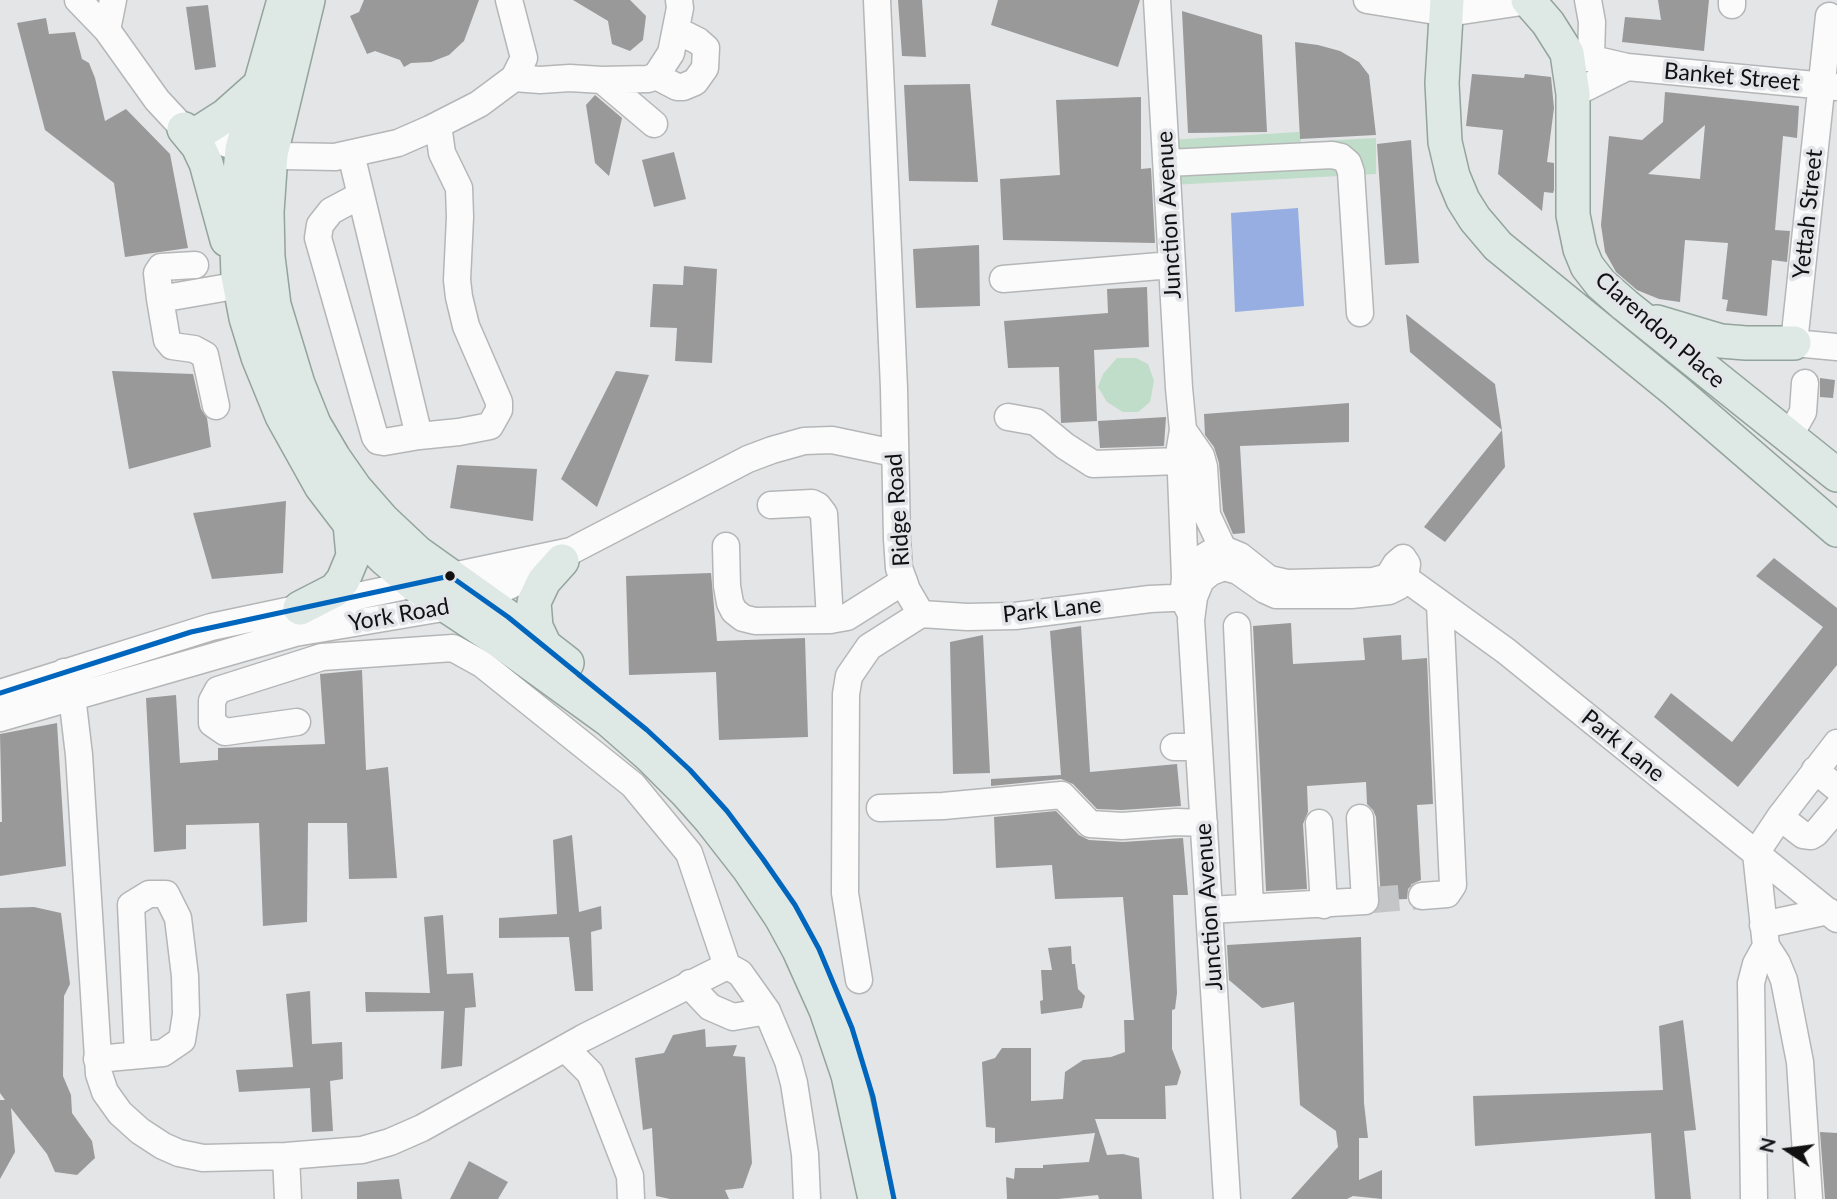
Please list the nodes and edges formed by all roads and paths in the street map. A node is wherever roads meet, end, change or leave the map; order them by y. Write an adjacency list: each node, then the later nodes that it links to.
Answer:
1 (78, 0): 14 (street)
2 (113, 0): 14 (street)
3 (284, 0): 21 (main road)
4 (308, 0): 27 (main road)
5 (509, 0): 19 (street)
6 (680, 0): 15 (street)
7 (877, 0): 46 (street, Ridge Road)
8 (1157, 0): 29 (street, Junction Avenue)
9 (1367, 0): 12 (street)
10 (1531, 0): 12 (street); 16 (main road)
11 (1588, 0): 16 (street)
12 (1448, 7): 51 (main road, Clarendon Place)
13 (1829, 16): 22 (street, Yettah Street)
14 (107, 30): 26 (street)
15 (676, 30): 18 (street); 18 (street)
16 (1579, 55): 17 (street, Banket Street); 23 (main road, Clarendon Place)
17 (1627, 66): 22 (street, Banket Street); 23 (street)
18 (656, 76): 20 (street)
19 (514, 78): 20 (street); 25 (street)
20 (602, 80): 24 (street)
21 (261, 84): 26 (main road); 27 (main road)
22 (1830, 86): 38 (street, Yettah Street)
23 (1573, 94): 37 (main road, Clarendon Place)
24 (654, 124)
25 (438, 125): 28 (street); 44 (street)
26 (190, 131): 27 (street); 34 (main road)
27 (256, 151): 28 (street); 34 (main road); 58 (main road)
28 (351, 154): 30 (street)
29 (1167, 163): 32 (street, Junction Avenue); 36 (street)
30 (361, 195): 44 (street); 44 (street)
31 (195, 265): 35 (street)
32 (1172, 265): 33 (street); 43 (street, Junction Avenue)
33 (1003, 279)
34 (239, 281): 35 (street); 50 (main road)
35 (160, 299): 41 (street)
36 (1360, 313)
37 (1642, 317): 38 (main road); 45 (main road, Clarendon Place)
38 (1794, 343): 39 (street)
39 (1837, 347)
40 (1805, 383): 45 (street)
41 (216, 406)
42 (1008, 417): 47 (street)
43 (1184, 430): 47 (street, Junction Avenue); 54 (street, Junction Avenue)
44 (419, 436)
45 (1788, 437): 48 (main road, Clarendon Place)
46 (894, 453): 53 (street, York Road); 56 (street, Ridge Road)
47 (1180, 460): 59 (street, Junction Avenue)
48 (1837, 475)
49 (771, 505): 64 (street)
50 (350, 524): 57 (main road); 62 (main road)
51 (1837, 530)
52 (726, 546): 64 (street)
53 (567, 556): 58 (street, York Road); 60 (street, York Road); 67 (main road)
54 (1224, 558): 55 (street); 55 (street, Park Lane); 59 (street)
55 (1405, 578): 61 (street, Park Lane)
56 (904, 581): 63 (street, Ridge Road); 64 (street)
57 (415, 585): 58 (main road); 62 (street, York Road)
58 (450, 592): 60 (main road); 68 (street, York Road); 100 (main road)
59 (1188, 597): 63 (street, Park Lane); 80 (street, Junction Avenue)
60 (483, 598): 67 (main road)
61 (1440, 604): 82 (street, Park Lane); 83 (street)
62 (300, 608): 66 (street, York Road)
63 (921, 614): 90 (street)
64 (830, 620)
65 (1237, 626): 85 (street)
66 (211, 627): 68 (street); 69 (street, York Road)
67 (545, 646): 101 (main road)
68 (217, 654): 69 (street, York Road)
69 (68, 684): 70 (street, York Road); 71 (street, York Road); 95 (street)
70 (0, 693)
71 (0, 718)
72 (297, 722): 89 (street)
73 (1837, 743): 74 (street)
74 (1815, 770): 75 (street); 78 (street)
75 (1837, 788)
76 (880, 808): 80 (street)
77 (1837, 808): 78 (street)
78 (1780, 817): 82 (street)
79 (1360, 818): 84 (street)
80 (1204, 823): 86 (street, Junction Avenue)
81 (1319, 823): 84 (street)
82 (1756, 853): 87 (street, Park Lane); 88 (street)
83 (1422, 896)
84 (1324, 905): 85 (street)
85 (1250, 907): 86 (street)
86 (1210, 910): 102 (street, Junction Avenue)
87 (1832, 915): 88 (street)
88 (1764, 936): 103 (street); 104 (street)
89 (727, 965): 91 (street); 92 (street)
90 (859, 980)
91 (690, 982): 92 (street); 93 (street)
92 (766, 1011): 99 (street)
93 (565, 1048): 96 (street); 98 (street)
94 (138, 1054): 94 (street); 95 (street)
95 (97, 1059): 96 (street)
96 (286, 1156): 97 (street)
97 (288, 1199)
98 (631, 1199)
99 (807, 1199)
100 (875, 1199)
101 (894, 1199)
102 (1227, 1199)
103 (1754, 1199)
104 (1809, 1199)

